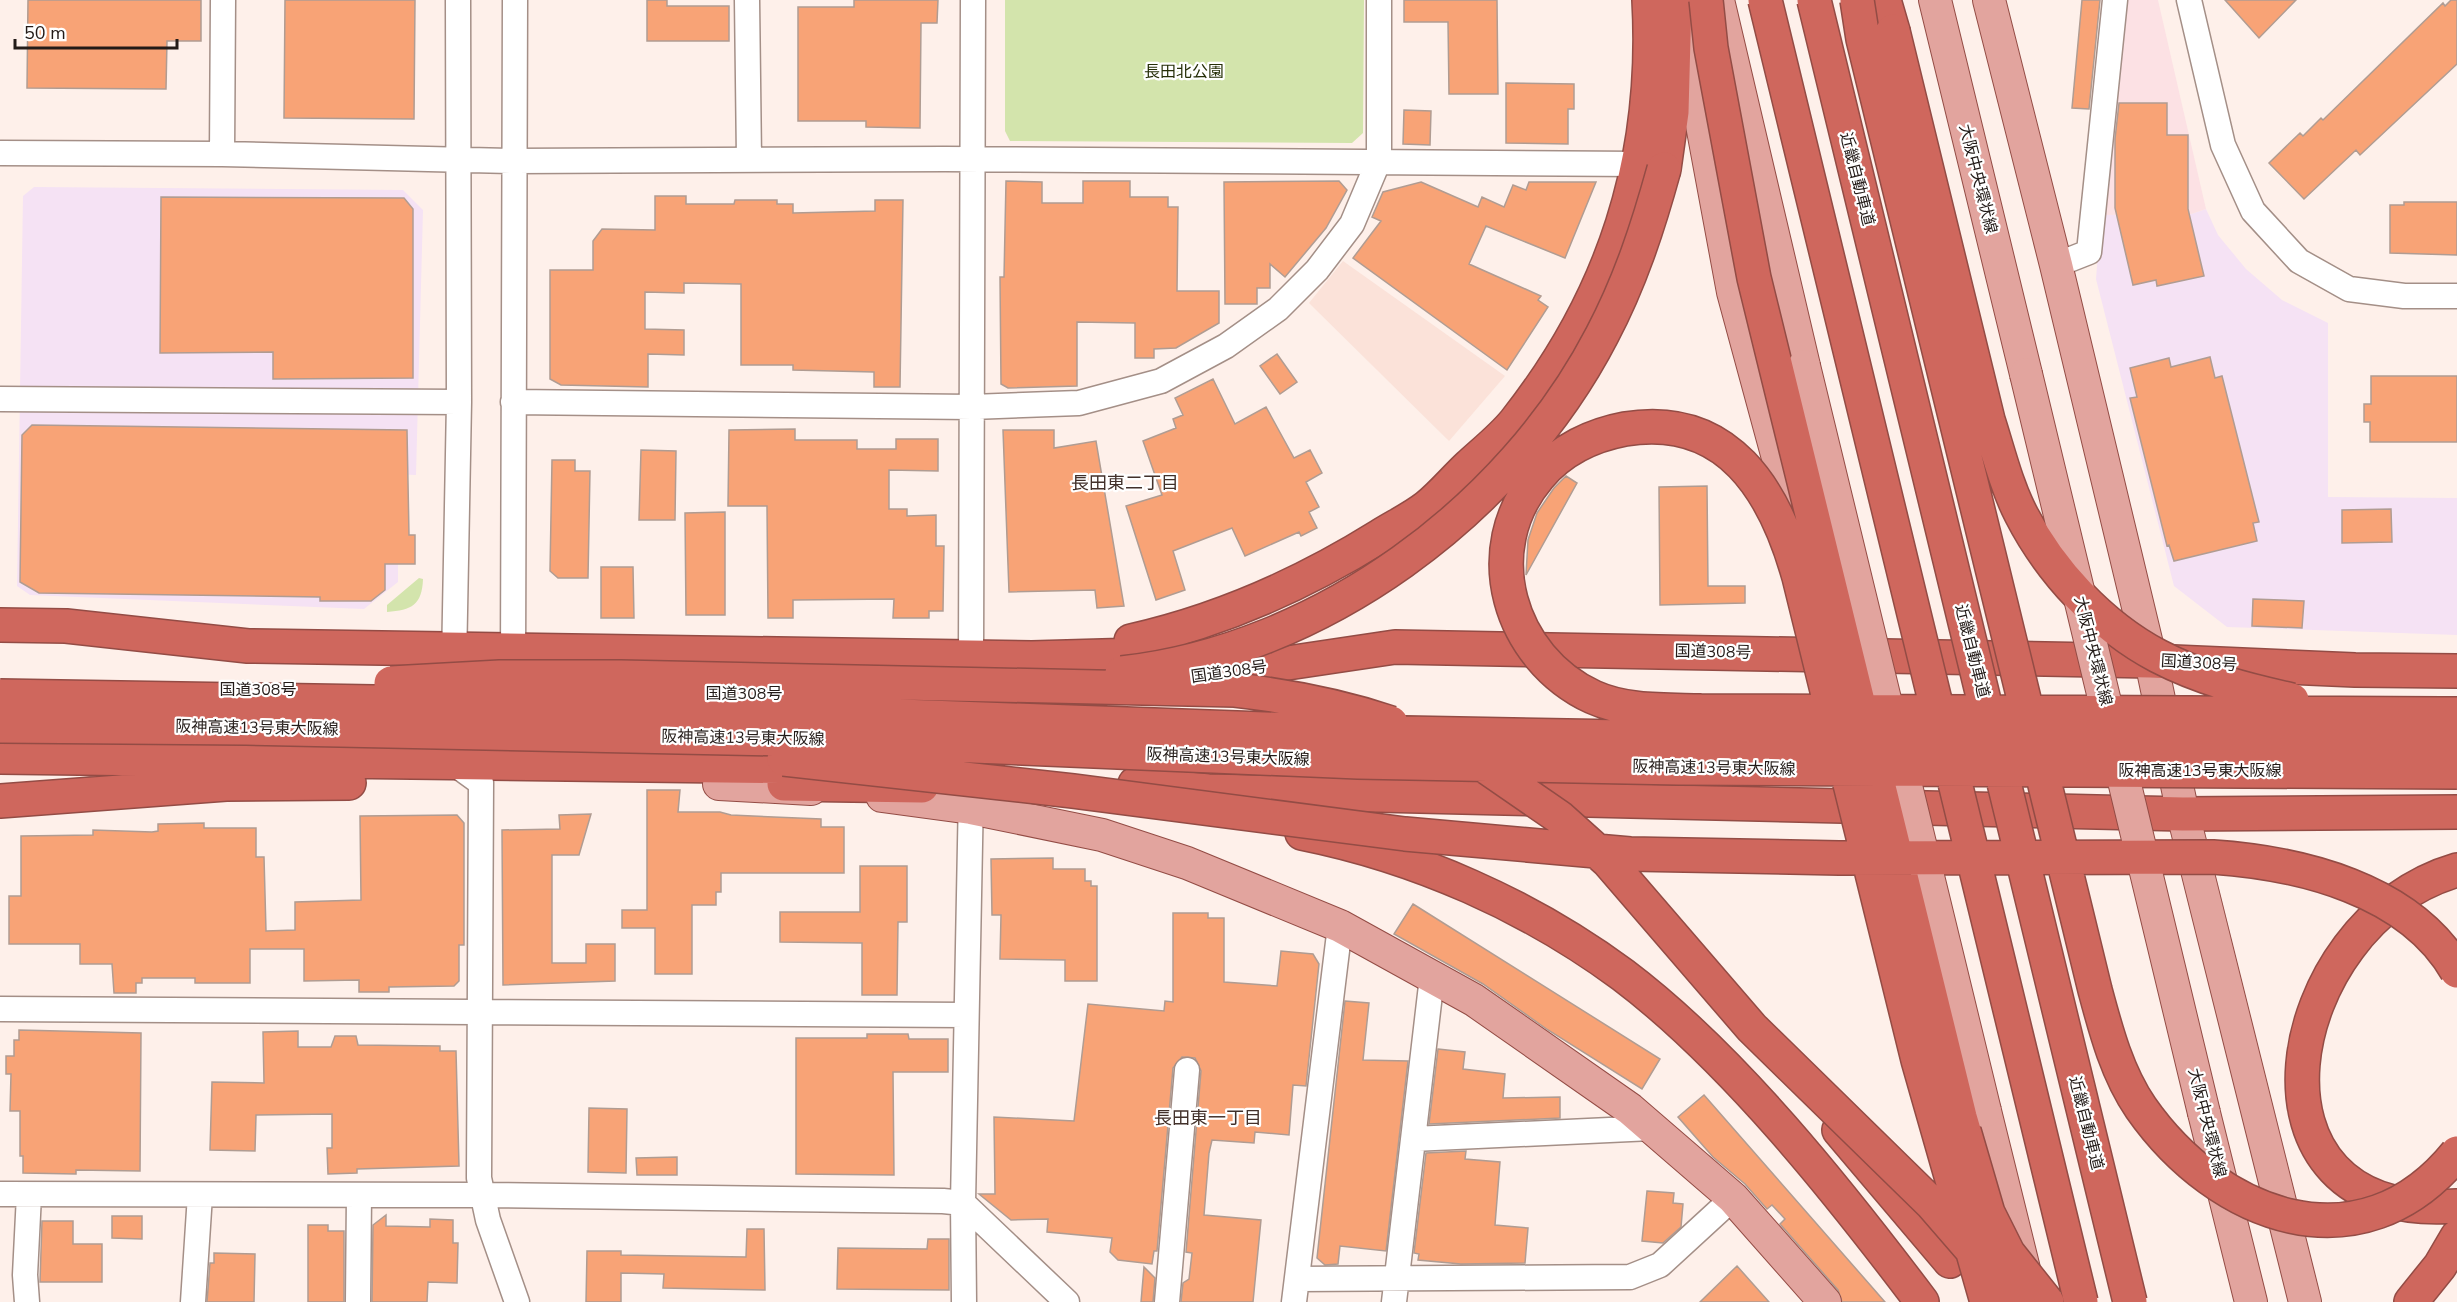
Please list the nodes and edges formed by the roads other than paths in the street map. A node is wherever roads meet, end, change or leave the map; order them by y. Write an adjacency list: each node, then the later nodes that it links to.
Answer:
1 (223, 0): 20 (street)
2 (458, 0): 23 (street)
3 (515, 0): 25 (street)
4 (747, 0): 21 (street)
5 (973, 0): 22 (street)
6 (1379, 0): 24 (street)
7 (1648, 0): 26 (highway)
8 (1676, 0): 39 (main road); 44 (highway, bridge)
9 (1706, 0): 104 (highway, bridge)
10 (1718, 0): 103 (main road, bridge)
11 (1765, 0): 105 (highway, bridge)
12 (1814, 0): 106 (highway, 近畿自動車道, bridge)
13 (1857, 0): 77 (highway, bridge)
14 (1884, 0): 50 (highway, bridge)
15 (1935, 0): 107 (main road, 大阪中央環状線, bridge)
16 (2115, 0): 27 (street)
17 (2189, 0): 28 (street)
18 (1989, 4): 27 (main road)
19 (0, 153): 20 (street)
20 (222, 154): 23 (street)
21 (749, 159): 22 (street); 25 (street)
22 (973, 159): 24 (street); 32 (street)
23 (458, 160): 25 (street); 30 (street)
24 (1379, 160): 26 (street); 32 (street)
25 (515, 161): 31 (street)
26 (1640, 164): 41 (highway)
27 (2056, 265): 42 (main road)
28 (2457, 296)
29 (0, 399): 30 (street)
30 (459, 402): 37 (street)
31 (513, 402): 32 (street); 38 (street)
32 (972, 407): 40 (street)
33 (0, 625): 34 (highway)
34 (248, 646): 35 (highway); 37 (highway)
35 (0, 647)
36 (1395, 647): 39 (highway, 国道308号); 41 (highway); 47 (highway, 国道308号)
37 (454, 649): 38 (highway); 46 (street)
38 (513, 651): 40 (highway); 47 (street)
39 (1829, 654): 42 (highway, 国道308号); 63 (main road)
40 (971, 657): 41 (highway)
41 (1032, 658)
42 (2151, 661): 43 (highway, 国道308号); 50 (highway); 65 (main road)
43 (2457, 671)
44 (997, 684): 49 (highway, bridge); 73 (highway, bridge)
45 (0, 690): 46 (highway, 国道308号)
46 (453, 691): 47 (highway, 国道308号); 53 (street)
47 (512, 692): 54 (street)
48 (0, 696): 49 (highway, 阪神高速13号東大阪線, bridge)
49 (248, 713): 50 (highway, 阪神高速13号東大阪線, bridge); 51 (highway, 阪神高速13号東大阪線, bridge); 56 (highway, 阪神高速13号東大阪線, bridge); 59 (highway, bridge)
50 (2453, 715): 101 (highway, bridge)
51 (0, 726)
52 (0, 757): 53 (highway)
53 (452, 762): 54 (highway); 57 (street)
54 (510, 763): 57 (street); 60 (highway)
55 (0, 772): 58 (highway)
56 (2457, 772)
57 (482, 783): 58 (highway); 61 (highway); 71 (street)
58 (226, 784): 62 (highway)
59 (1073, 791): 68 (highway, bridge); 99 (highway, bridge)
60 (1208, 791): 61 (highway); 63 (highway)
61 (971, 798): 67 (main road); 72 (street)
62 (0, 801)
63 (1856, 805): 65 (highway); 100 (main road)
64 (2457, 812): 65 (highway)
65 (2183, 814): 90 (main road)
66 (2457, 870): 85 (highway, bridge)
67 (1340, 926): 69 (main road); 89 (street)
68 (2457, 971)
69 (1432, 977): 75 (main road); 76 (street)
70 (0, 1009): 71 (street)
71 (481, 1013): 72 (street); 82 (street)
72 (966, 1015): 84 (street)
73 (1752, 1028): 101 (highway, bridge); 102 (highway, bridge)
74 (1186, 1070): 97 (street)
75 (1652, 1128): 76 (street); 83 (main road)
76 (1413, 1138): 88 (street)
77 (2457, 1153)
78 (0, 1194): 79 (street)
79 (29, 1195): 80 (street); 91 (street)
80 (200, 1195): 81 (street); 92 (street)
81 (359, 1195): 82 (street); 93 (street)
82 (483, 1195): 84 (street); 94 (street)
83 (1733, 1198): 88 (street); 98 (main road)
84 (963, 1203): 95 (street); 96 (street)
85 (2457, 1206)
86 (2457, 1237): 108 (highway)
87 (2457, 1256): 109 (highway)
88 (1395, 1290): 89 (street)
89 (1296, 1291)
90 (2301, 1292)
91 (27, 1302)
92 (193, 1302)
93 (358, 1302)
94 (517, 1302)
95 (964, 1302)
96 (1067, 1302)
97 (1167, 1302)
98 (1825, 1302)
99 (1922, 1302)
100 (1979, 1302)
101 (1986, 1302)
102 (2017, 1302)
103 (2032, 1302)
104 (2047, 1302)
105 (2081, 1302)
106 (2130, 1302)
107 (2251, 1302)
108 (2410, 1302)
109 (2440, 1302)

